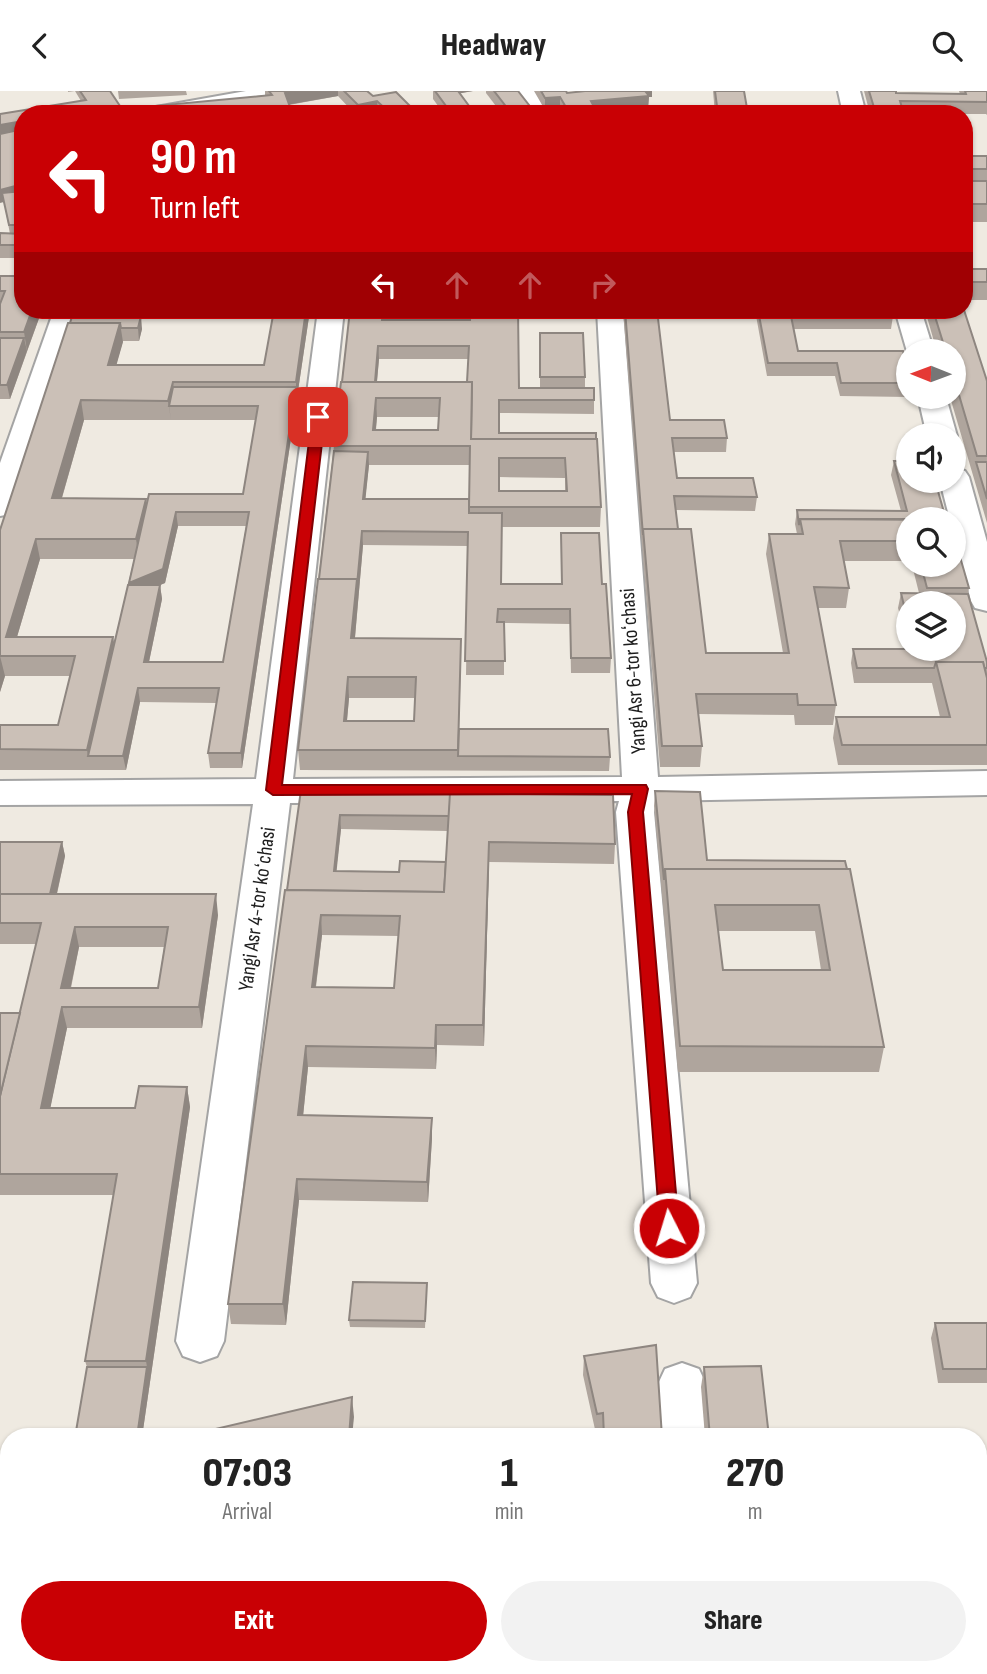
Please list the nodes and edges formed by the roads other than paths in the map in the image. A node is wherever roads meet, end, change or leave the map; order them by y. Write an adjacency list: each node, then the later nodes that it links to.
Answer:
1 (277, 92): 2 (street)
2 (206, 105)
3 (64, 319): 9 (street)
4 (330, 319): 13 (street, Yangi Asr 4-tor koʻchasi)
5 (611, 319): 12 (street, Yangi Asr 6-tor koʻchasi)
6 (911, 319): 7 (street)
7 (916, 339)
8 (958, 493): 10 (street)
9 (0, 507)
10 (987, 601)
11 (987, 783): 12 (street)
12 (641, 789): 13 (street); 15 (street, Yangi Asr 6-tor koʻchasi)
13 (273, 790): 14 (street); 16 (street, Yangi Asr 4-tor koʻchasi)
14 (0, 793)
15 (674, 1283)
16 (200, 1341)
17 (681, 1384): 18 (street)
18 (684, 1428)

